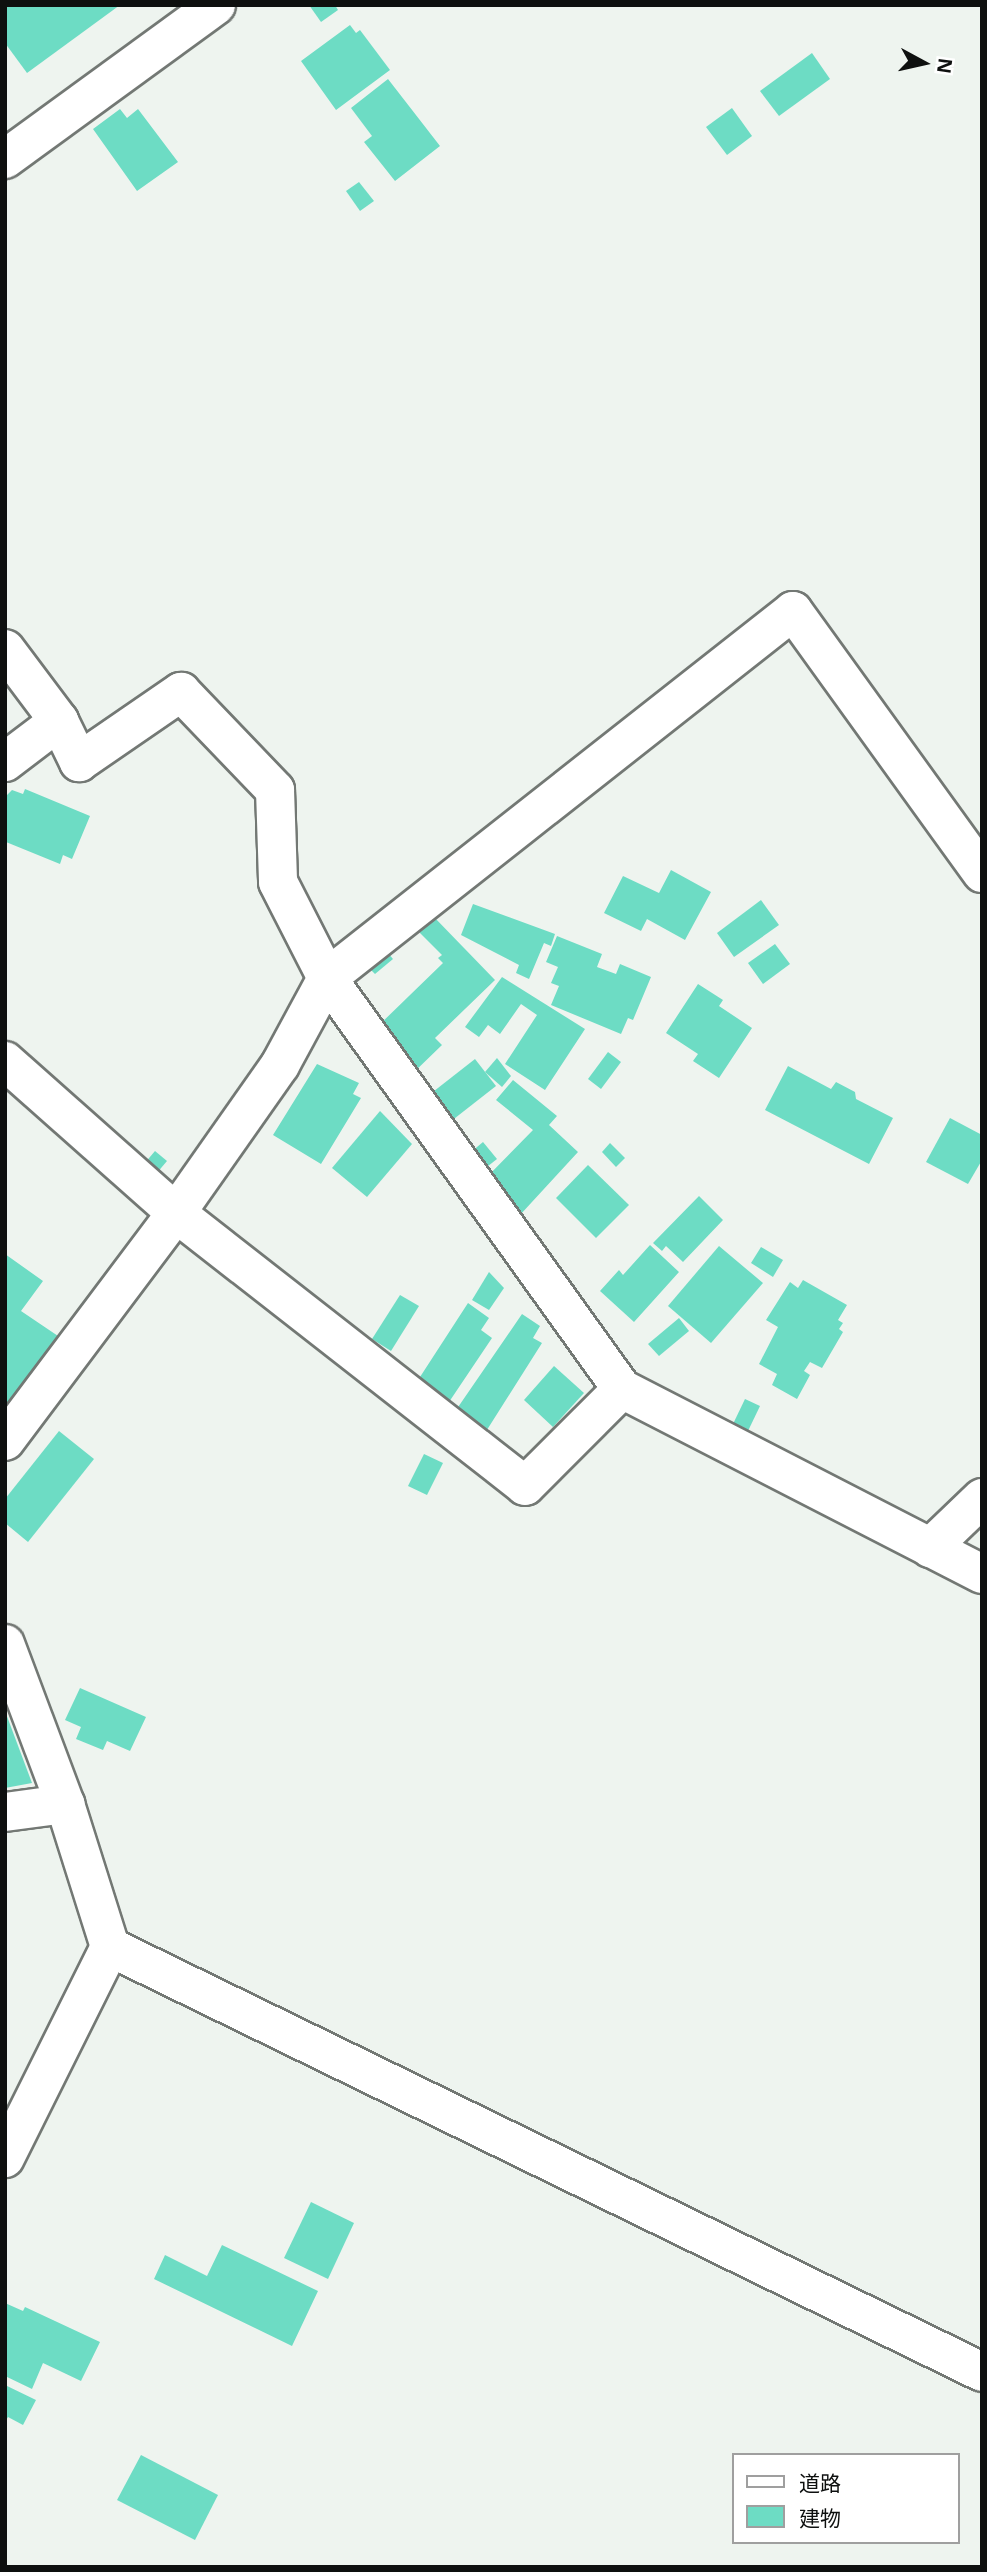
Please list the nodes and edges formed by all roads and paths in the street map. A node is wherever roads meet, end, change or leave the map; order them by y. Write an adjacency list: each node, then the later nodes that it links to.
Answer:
1 (216, 5): 2 (street)
2 (5, 159)
3 (5, 649): 4 (street)
4 (59, 721): 5 (street); 7 (street)
5 (5, 762)
6 (982, 873): 7 (street)
7 (327, 978): 9 (street); 10 (street)
8 (5, 1061): 9 (street)
9 (176, 1213): 10 (street); 11 (street)
10 (622, 1389): 13 (street)
11 (5, 1441)
12 (982, 1498): 13 (street)
13 (930, 1548): 14 (street)
14 (982, 1574)
15 (5, 1644): 16 (street)
16 (65, 1804): 17 (street); 18 (street)
17 (5, 1812)
18 (110, 1947): 19 (street); 20 (street)
19 (5, 2158)
20 (982, 2371)

